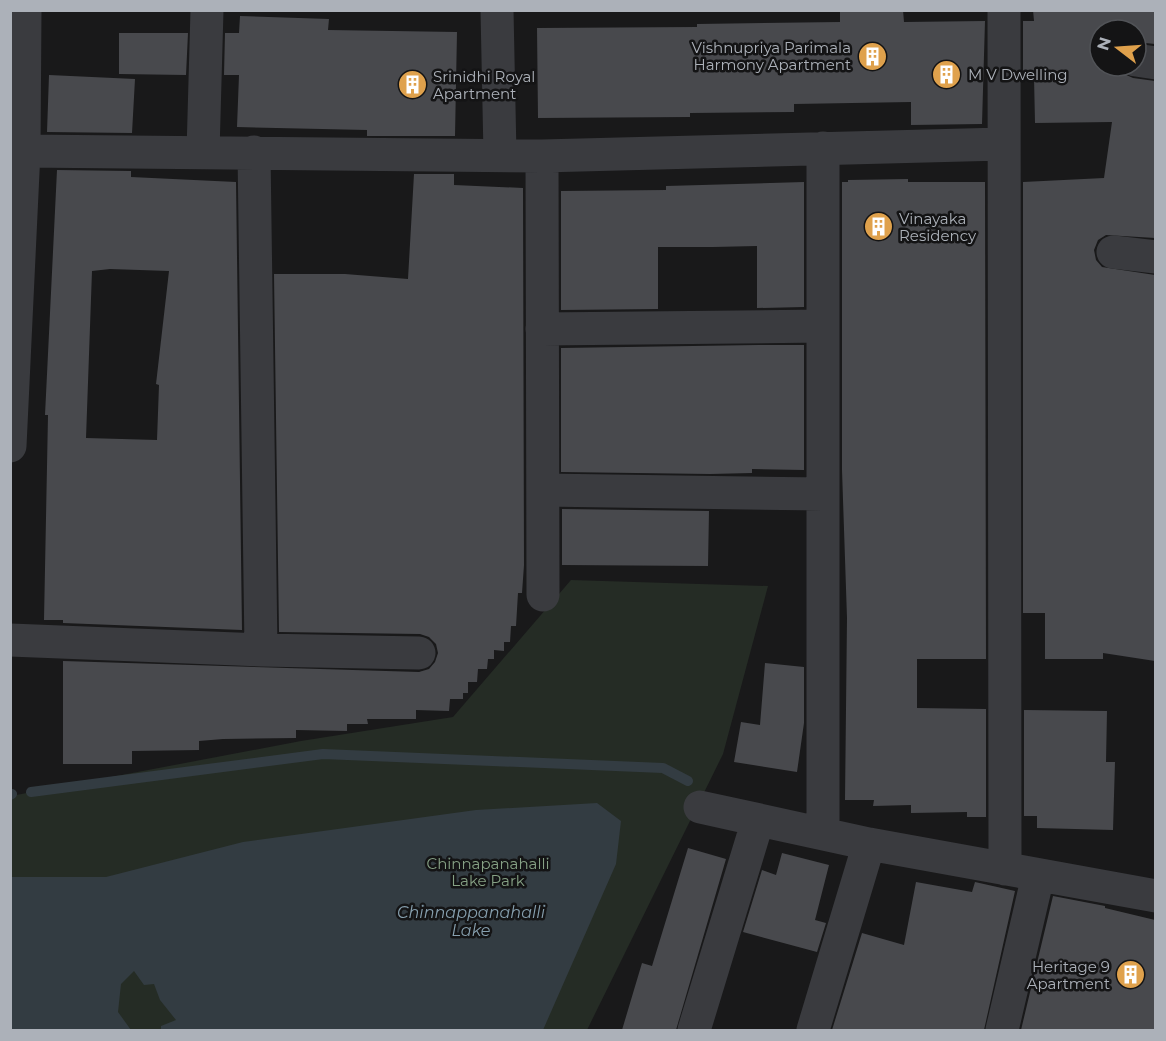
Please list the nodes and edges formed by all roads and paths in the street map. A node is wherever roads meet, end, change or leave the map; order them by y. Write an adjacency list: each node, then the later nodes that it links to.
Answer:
1 (25, 10): 7 (street)
2 (207, 10): 8 (street)
3 (497, 10): 10 (street)
4 (1004, 10): 5 (street)
5 (1003, 144): 6 (street); 27 (street)
6 (823, 148): 11 (street); 14 (street)
7 (24, 150): 8 (street); 16 (street)
8 (203, 152): 9 (street)
9 (254, 152): 10 (street); 21 (street)
10 (500, 155): 11 (street)
11 (542, 156): 15 (street)
12 (1113, 252): 13 (street)
13 (1155, 257)
14 (823, 326): 15 (street); 18 (street)
15 (542, 329): 17 (street)
16 (10, 446)
17 (543, 490): 18 (street); 19 (street)
18 (823, 494): 25 (street)
19 (543, 595)
20 (10, 640): 21 (street)
21 (261, 650): 22 (street)
22 (419, 653)
23 (700, 807): 24 (street)
24 (758, 820): 25 (street); 30 (street)
25 (823, 832): 26 (street)
26 (869, 844): 27 (street); 31 (street)
27 (1005, 869): 28 (street)
28 (1038, 876): 29 (street); 32 (street)
29 (1155, 896)
30 (694, 1030)
31 (813, 1030)
32 (1002, 1030)

